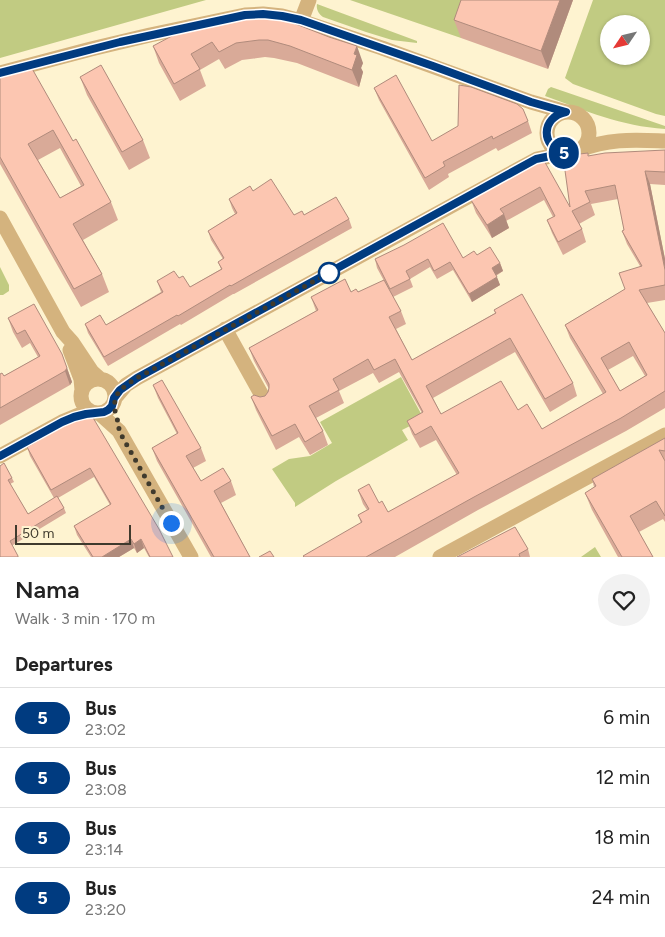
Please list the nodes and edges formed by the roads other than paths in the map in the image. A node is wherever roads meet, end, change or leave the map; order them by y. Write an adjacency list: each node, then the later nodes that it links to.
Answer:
1 (308, 0): 2 (street)
2 (301, 20): 3 (street); 4 (street)
3 (0, 73)
4 (531, 102): 5 (street); 7 (street)
5 (566, 112): 6 (street); 7 (street)
6 (586, 122): 8 (street); 10 (street)
7 (547, 132): 10 (street); 11 (street)
8 (623, 140): 9 (street); 10 (street)
9 (665, 142)
10 (572, 151): 11 (street)
11 (536, 159): 13 (street)
12 (0, 218): 14 (street)
13 (225, 329): 15 (street); 19 (street)
14 (63, 332): 16 (street); 17 (street)
15 (137, 378): 16 (street); 18 (street)
16 (103, 380): 17 (street); 18 (street)
17 (81, 392): 20 (street); 21 (street)
18 (114, 400): 20 (street); 22 (street)
19 (265, 401)
20 (96, 413): 21 (street); 22 (street)
21 (62, 422): 24 (street)
22 (119, 431): 25 (street)
23 (665, 435): 26 (street)
24 (0, 456)
25 (191, 557)
26 (440, 557)

